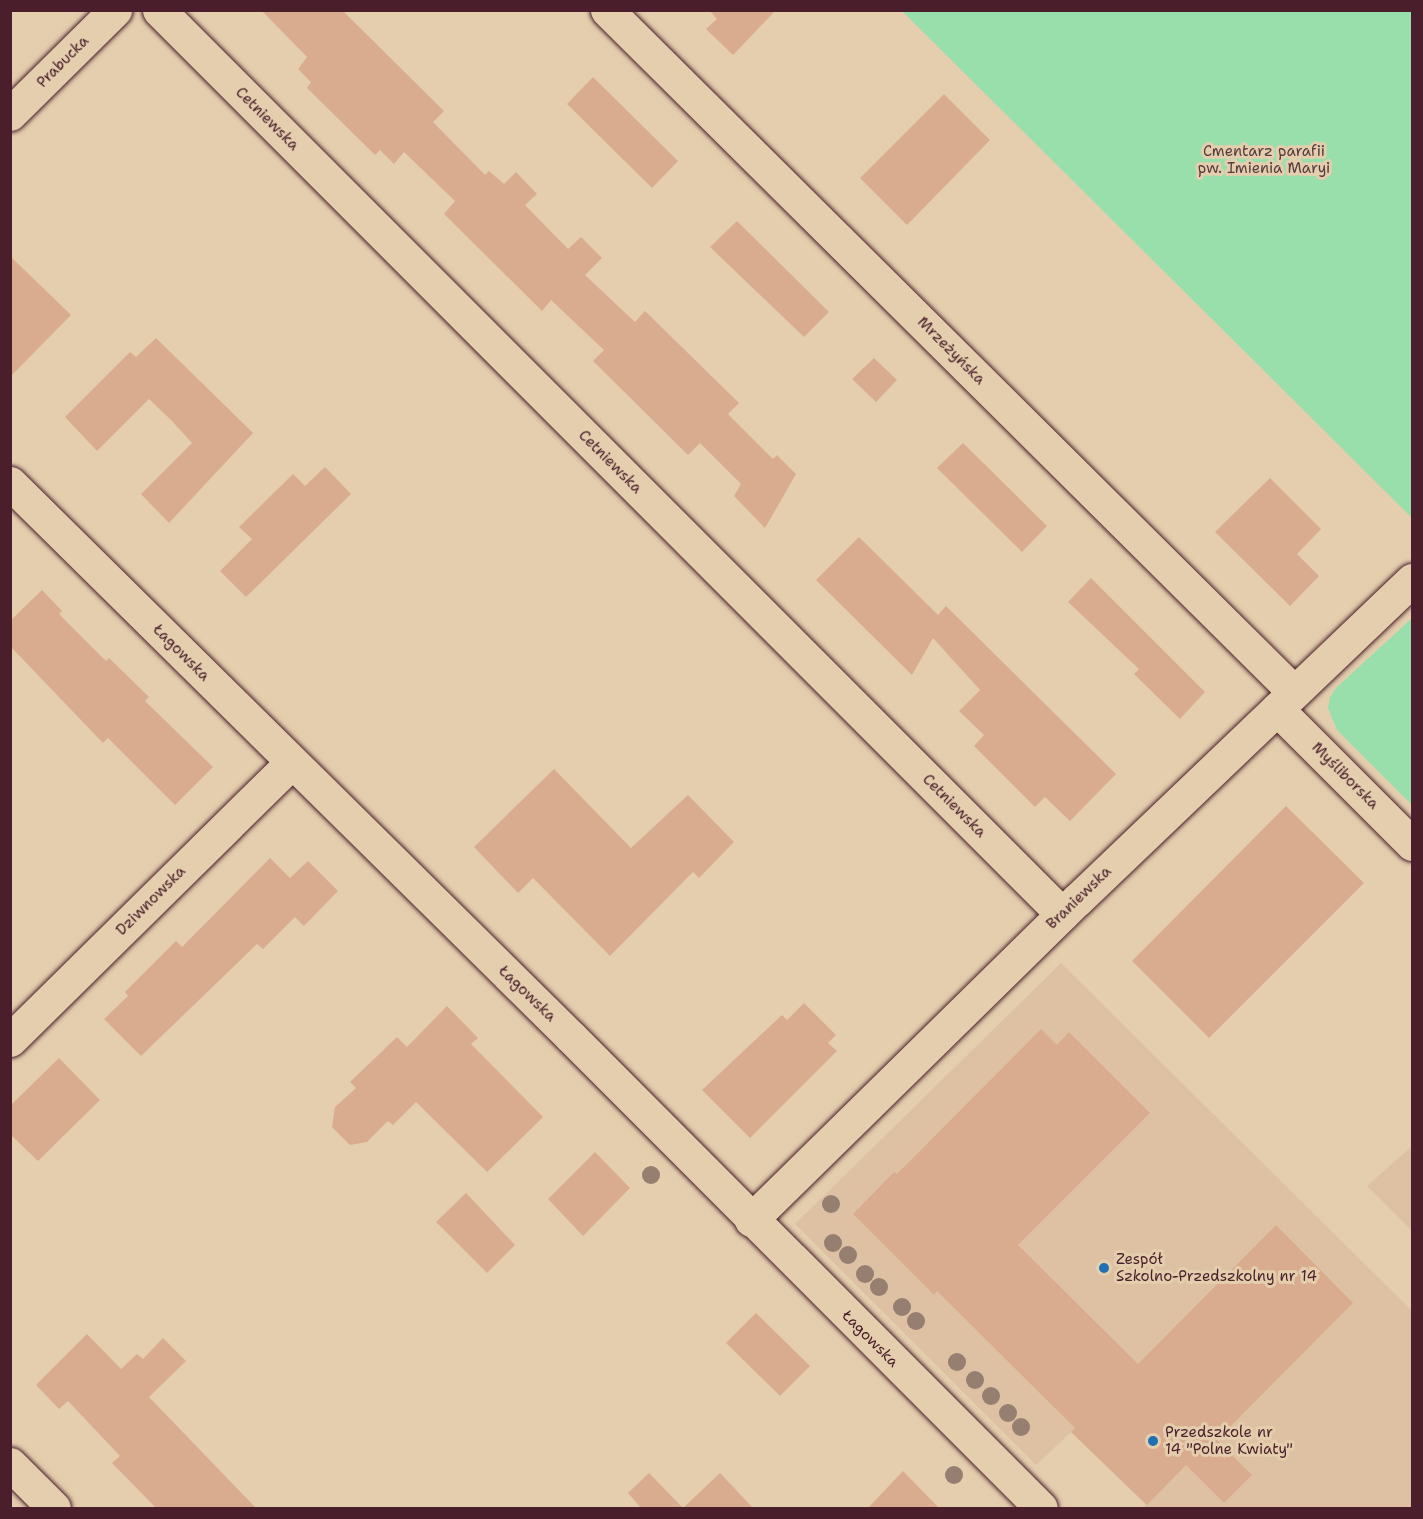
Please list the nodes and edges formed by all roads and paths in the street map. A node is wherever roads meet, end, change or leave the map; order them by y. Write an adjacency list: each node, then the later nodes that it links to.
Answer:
1 (114, 10): 4 (street, Prabucka)
2 (159, 10): 10 (street, Cetniewska)
3 (607, 10): 7 (street, Mrzeżyńska)
4 (10, 114)
5 (10, 483): 8 (street, Łagowska)
6 (1413, 580): 7 (street, Braniewska)
7 (1286, 700): 9 (street, Myśliborska); 10 (street, Braniewska)
8 (291, 763): 11 (street, Dziwnowska); 12 (street, Łagowska)
9 (1413, 844)
10 (1062, 914): 12 (street, Braniewska)
11 (10, 1040)
12 (751, 1220): 15 (street, Łagowska)
13 (10, 1464): 14 (street)
14 (54, 1509)
15 (1041, 1509)

